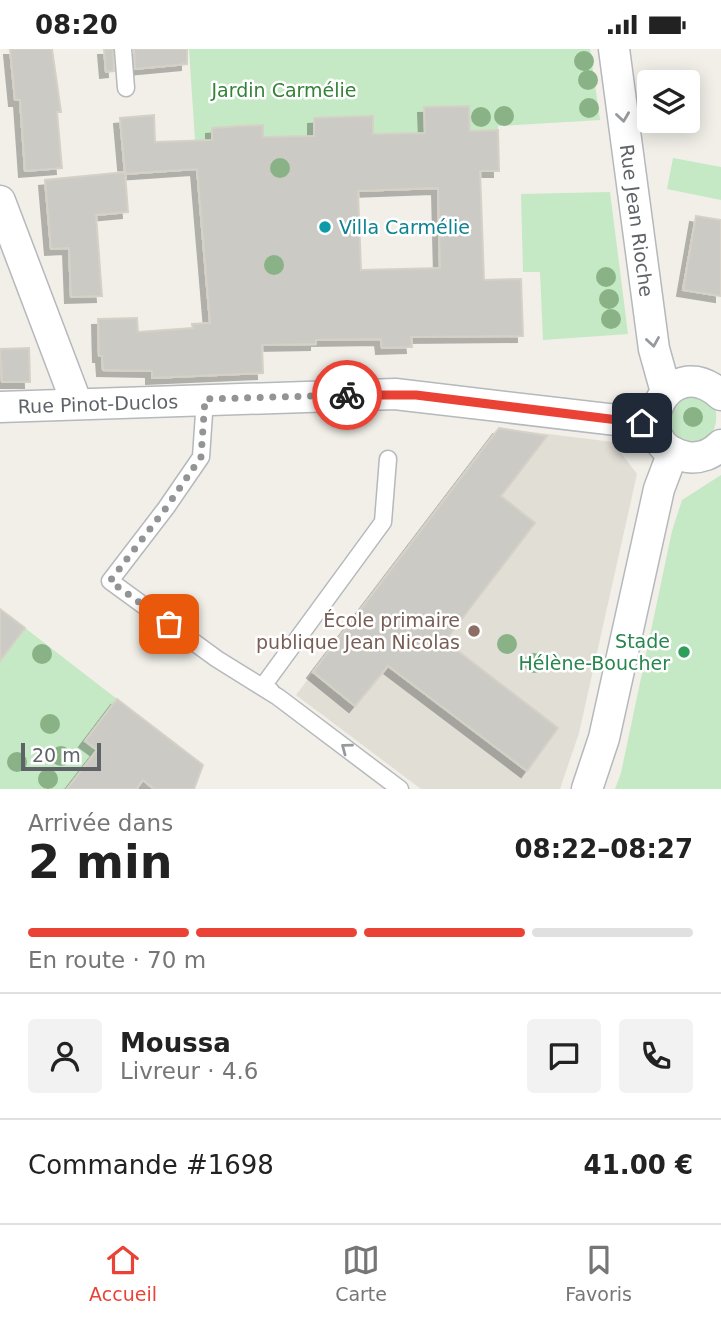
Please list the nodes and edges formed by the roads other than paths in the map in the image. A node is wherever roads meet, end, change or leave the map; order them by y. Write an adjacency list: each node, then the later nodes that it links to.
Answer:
1 (122, 49): 3 (lane)
2 (614, 49): 5 (street, Rue Jean Rioche, one-way to 5)
3 (125, 88)
4 (0, 201): 8 (street)
5 (666, 392): 6 (street); 10 (street)
6 (721, 395)
7 (205, 399): 8 (street, Rue Pinot-Duclos); 10 (street, Rue Pinot-Duclos); 14 (lane)
8 (77, 404): 9 (street, Rue Pinot-Duclos)
9 (0, 407)
10 (654, 421): 12 (street)
11 (721, 445): 12 (street)
12 (673, 452): 16 (street)
13 (388, 459): 14 (lane)
14 (278, 697): 15 (lane, one-way to 14)
15 (400, 789)
16 (587, 789)

